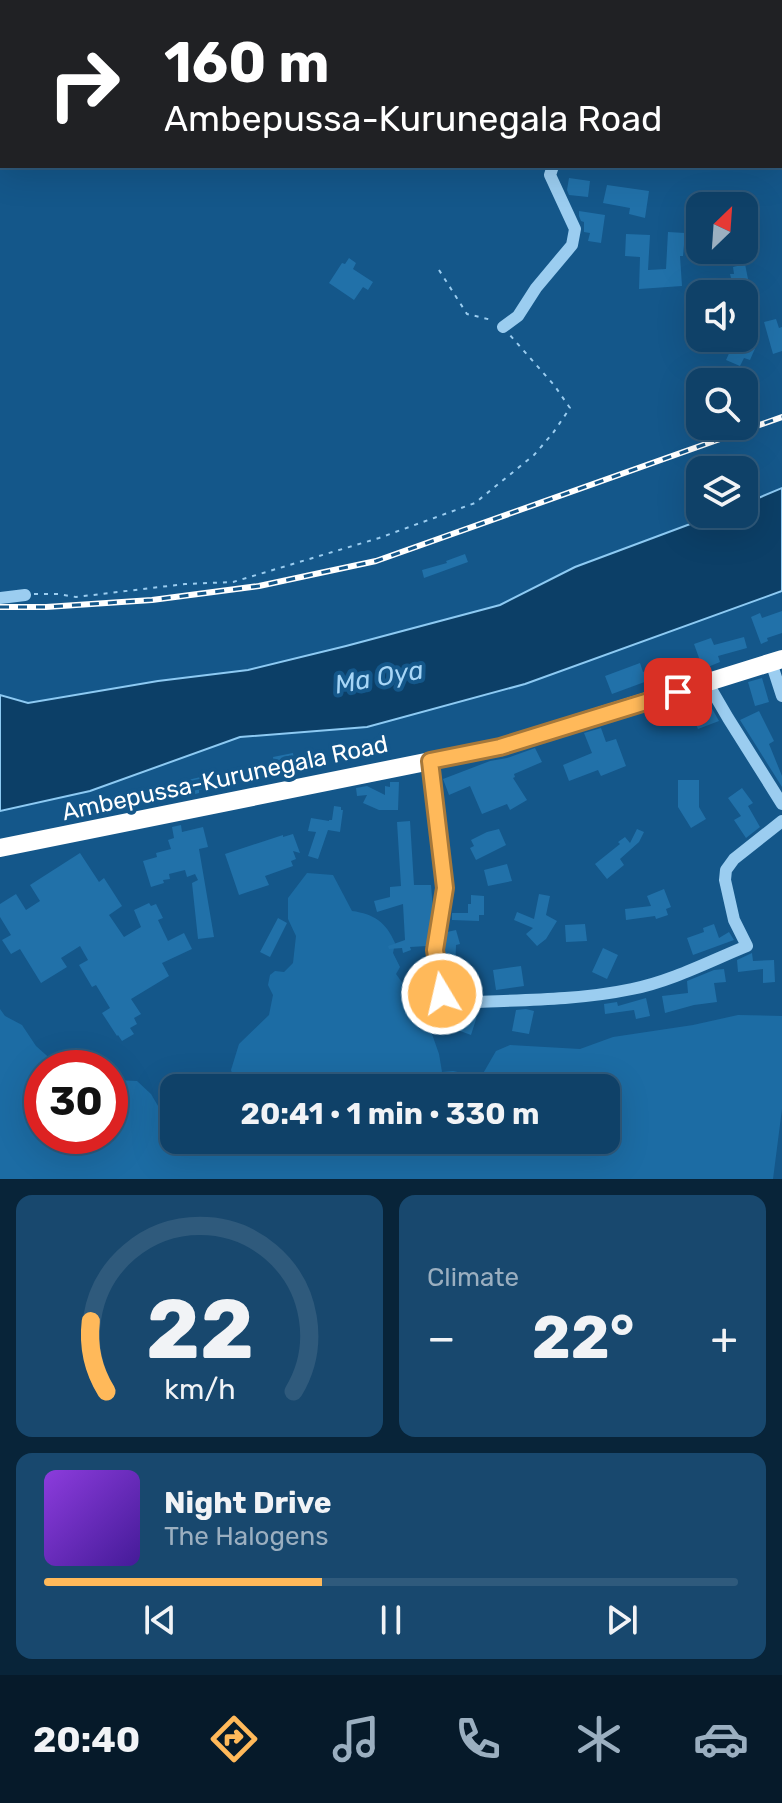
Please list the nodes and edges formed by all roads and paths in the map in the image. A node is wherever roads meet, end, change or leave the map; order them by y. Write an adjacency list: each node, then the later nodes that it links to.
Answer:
1 (552, 168): 3 (street)
2 (439, 270): 3 (path)
3 (503, 327): 4 (path)
4 (25, 595): 5 (street)
5 (0, 598)
6 (776, 660): 7 (highway, Ambepussa-Kurunegala Road); 8 (street)
7 (707, 682): 9 (highway, Ambepussa-Kurunegala Road); 10 (street)
8 (782, 696)
9 (430, 761): 12 (highway, Ambepussa-Kurunegala Road); 14 (street)
10 (782, 804)
11 (782, 821): 13 (street)
12 (0, 848)
13 (472, 1002)
14 (445, 1016)

